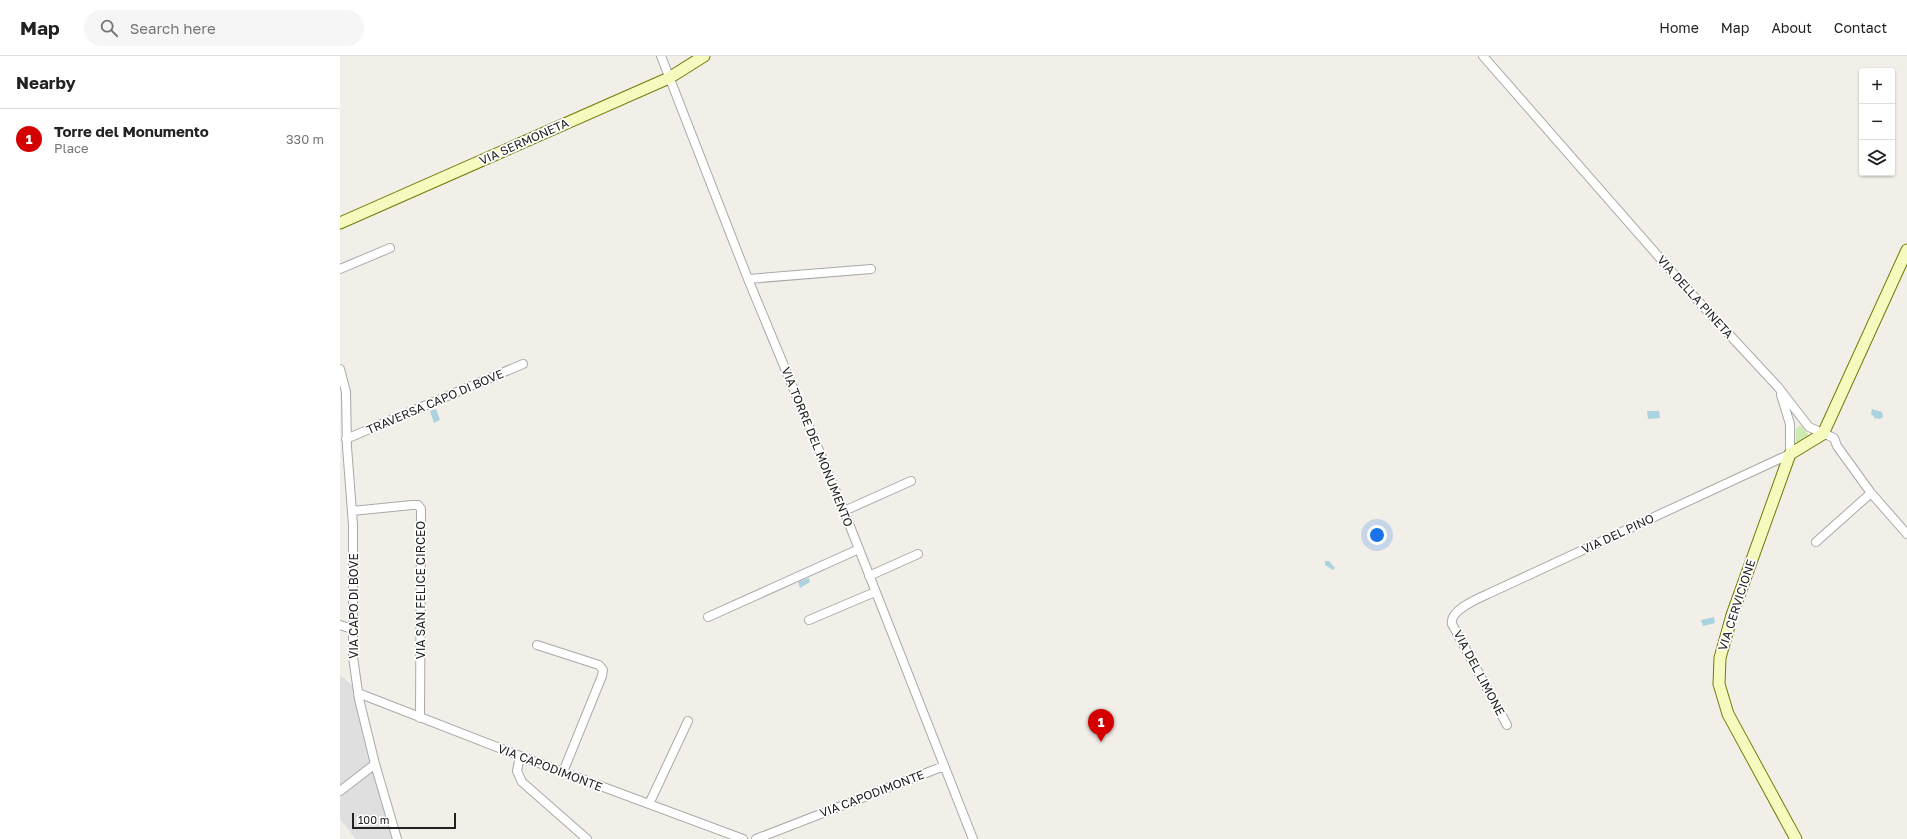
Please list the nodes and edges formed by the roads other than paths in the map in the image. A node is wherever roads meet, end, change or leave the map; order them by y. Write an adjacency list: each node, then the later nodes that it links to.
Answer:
1 (661, 56): 4 (street, VIA TORRE DEL MONUMENTO)
2 (704, 56): 4 (street, VIA SERMONETA)
3 (1483, 56): 13 (street, VIA DELLA PINETA)
4 (669, 78): 5 (street, VIA SERMONETA); 10 (street, VIA TORRE DEL MONUMENTO)
5 (340, 222)
6 (390, 248): 9 (street)
7 (1907, 250): 14 (street)
8 (871, 269): 10 (street)
9 (340, 270)
10 (748, 279): 20 (street, VIA TORRE DEL MONUMENTO)
11 (523, 364): 15 (street, TRAVERSA CAPO DI BOVE)
12 (340, 369): 15 (street, VIA CAPO DI BOVE)
13 (1778, 387): 14 (street, VIA DELLA PINETA); 16 (street, VIA CERVICIONE)
14 (1823, 434): 16 (street); 18 (street, VIA DELLA PINETA)
15 (346, 439): 19 (street, VIA CAPO DI BOVE)
16 (1790, 454): 29 (street, VIA DEL PINO); 48 (street, VIA CERVICIONE)
17 (911, 481): 20 (street)
18 (1871, 493): 21 (street, VIA DELLA PINETA); 22 (street)
19 (352, 511): 31 (street, VIA CAPO DI BOVE); 34 (street, VIA SAN FELICE CIRCEO)
20 (844, 511): 23 (street, VIA TORRE DEL MONUMENTO)
21 (1907, 534)
22 (1816, 542)
23 (859, 549): 25 (street, VIA TORRE DEL MONUMENTO); 27 (street)
24 (918, 554): 25 (street)
25 (869, 576): 26 (street, VIA TORRE DEL MONUMENTO)
26 (876, 592): 28 (street); 39 (street, VIA TORRE DEL MONUMENTO)
27 (708, 617)
28 (809, 620)
29 (1452, 620): 36 (street, VIA DEL LIMONE)
30 (340, 625): 31 (street)
31 (352, 629): 33 (street, VIA CAPO DI BOVE)
32 (537, 645): 40 (street)
33 (358, 693): 34 (street, VIA CAPODIMONTE); 38 (street, VIA CAPO DI BOVE)
34 (420, 718): 37 (street, VIA CAPODIMONTE)
35 (688, 721): 42 (street)
36 (1507, 725)
37 (520, 756): 40 (street, VIA CAPODIMONTE); 44 (street)
38 (374, 764): 41 (street); 43 (street, VIA CAPO DI BOVE)
39 (944, 766): 46 (street, VIA CAPODIMONTE); 47 (street, VIA TORRE DEL MONUMENTO)
40 (563, 772): 42 (street, VIA CAPODIMONTE)
41 (340, 791)
42 (649, 804): 45 (street, VIA CAPODIMONTE)
43 (397, 839)
44 (587, 839)
45 (743, 839)
46 (756, 839)
47 (973, 839)
48 (1796, 839)

